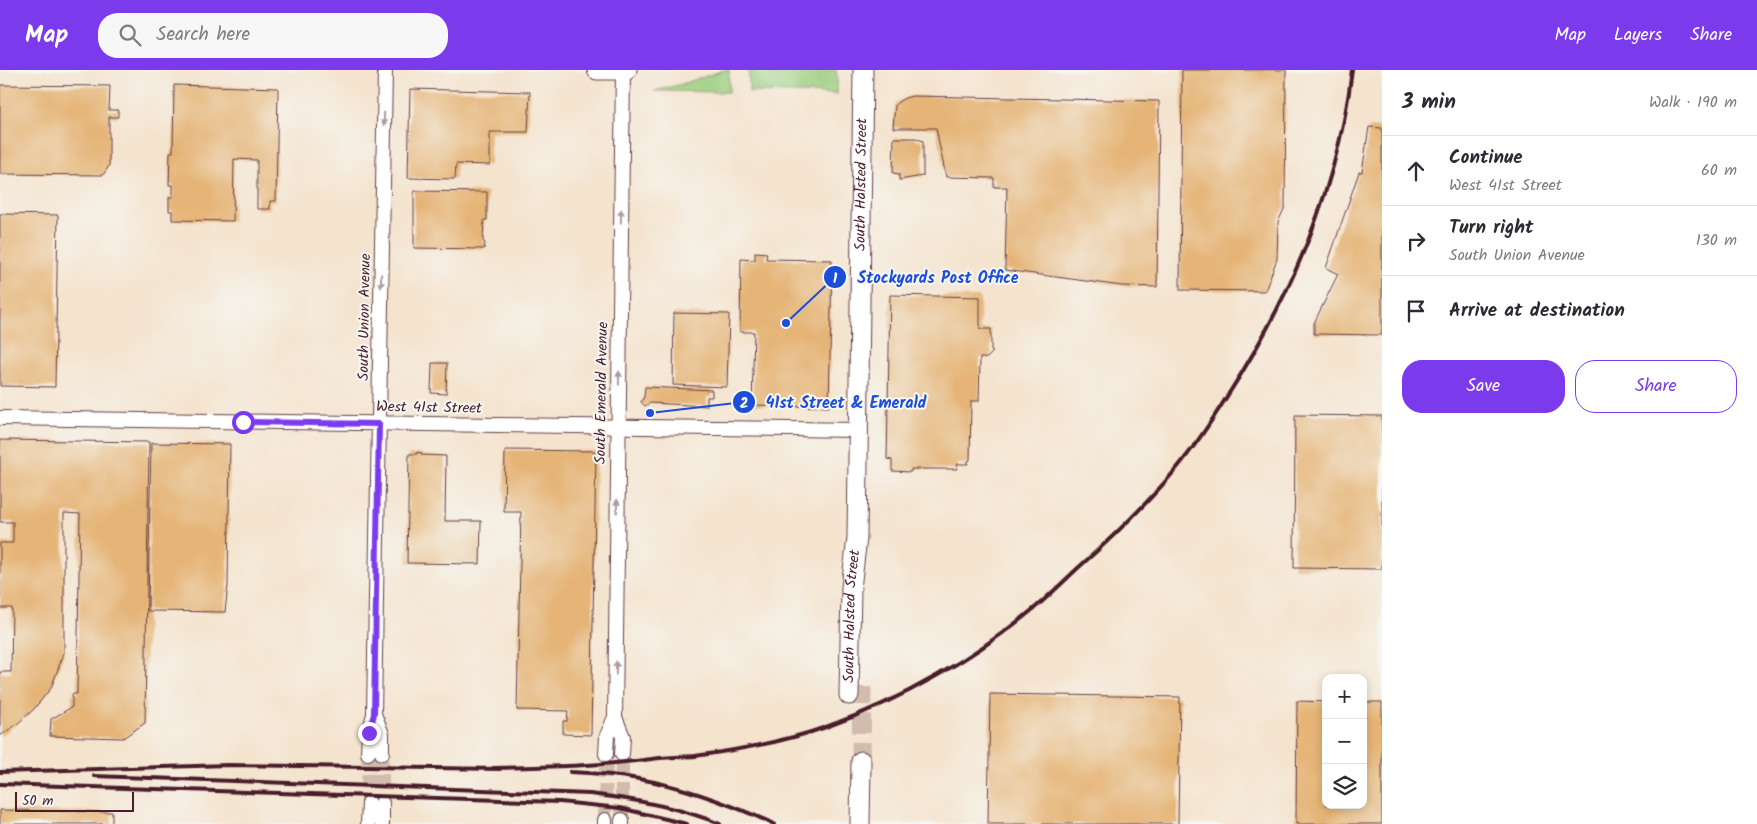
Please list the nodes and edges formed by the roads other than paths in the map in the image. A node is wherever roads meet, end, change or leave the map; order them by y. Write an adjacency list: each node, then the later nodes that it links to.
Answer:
1 (385, 70): 7 (street, South Union Avenue, one-way to 7)
2 (597, 70): 3 (main road)
3 (623, 70): 4 (main road); 8 (street, South Emerald Avenue, one-way to 3)
4 (627, 70)
5 (863, 70): 9 (main road, South Halsted Street)
6 (0, 418): 7 (street, West 41st Street)
7 (379, 424): 8 (street, West 41st Street); 12 (street, South Union Avenue)
8 (618, 427): 9 (street, West 41st Street); 11 (street, South Emerald Avenue, one-way to 8)
9 (858, 430): 10 (main road, South Halsted Street)
10 (856, 691)
11 (615, 717): 13 (street, South Emerald Avenue); 14 (street, South Emerald Avenue)
12 (375, 753)
13 (606, 754)
14 (622, 754)
15 (368, 824): 16 (street)
16 (382, 824)
17 (847, 824): 18 (main road)
18 (860, 824)

